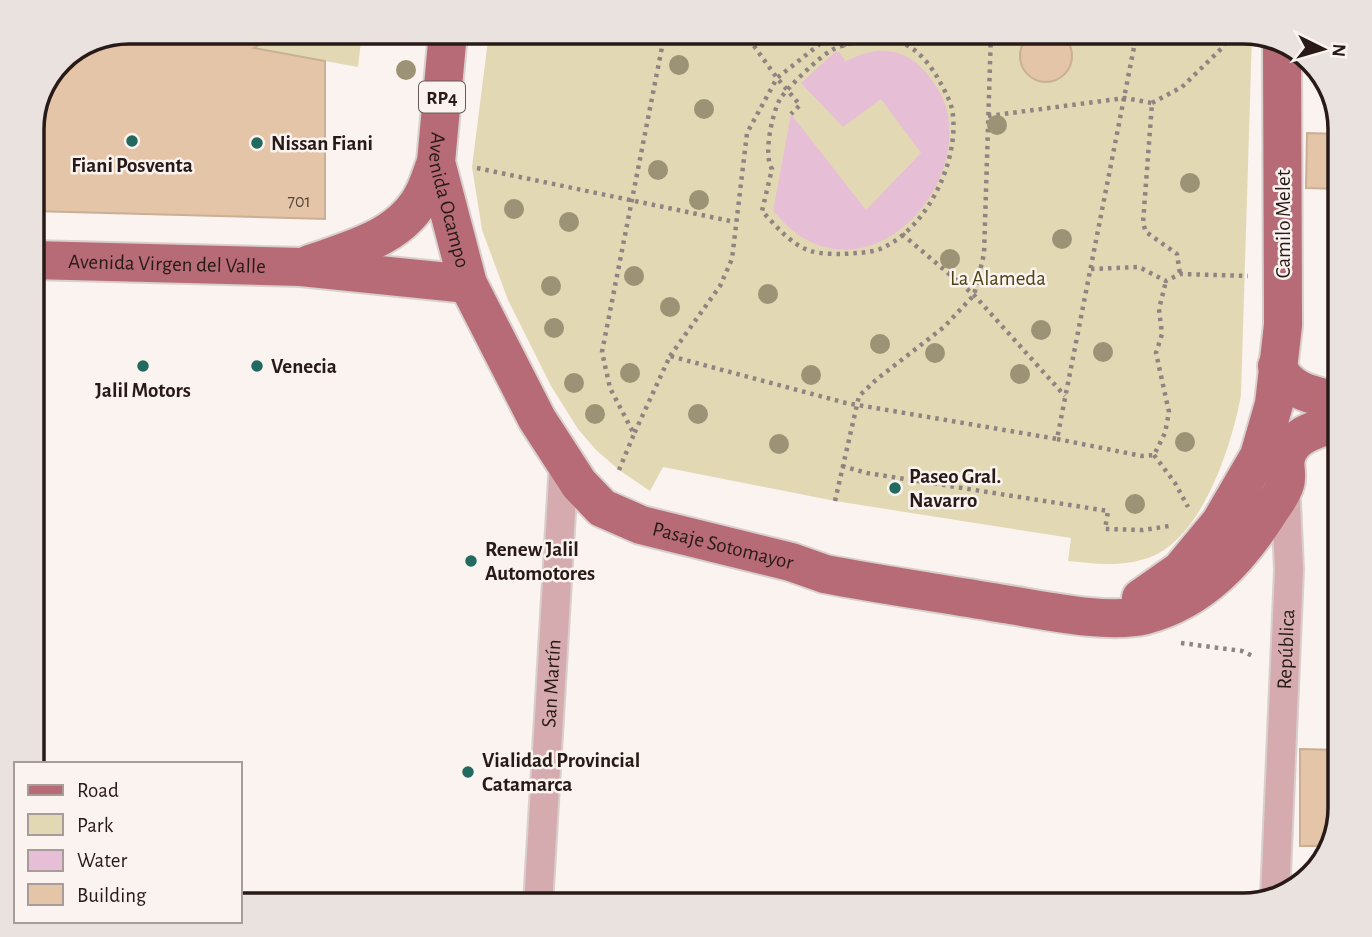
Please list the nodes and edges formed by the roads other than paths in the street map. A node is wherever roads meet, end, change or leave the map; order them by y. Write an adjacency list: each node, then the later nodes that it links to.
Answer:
1 (446, 44): 3 (main road, Avenida Ocampo / RP4)
2 (1282, 54): 7 (main road, Camilo Melet)
3 (436, 162): 5 (main road, Avenida Virgen del Valle); 6 (main road, Avenida Ocampo / RP4)
4 (44, 260): 5 (main road, Avenida Virgen del Valle)
5 (301, 267): 6 (main road, Avenida Virgen del Valle)
6 (468, 284): 11 (main road, Pasaje Sotomayor)
7 (1278, 366): 8 (main road); 9 (main road, Camilo Melet)
8 (1328, 398)
9 (1274, 404): 12 (street, República); 13 (main road)
10 (1328, 425): 12 (main road)
11 (564, 461): 13 (main road, Pasaje Sotomayor); 15 (street, San Martín)
12 (1287, 467): 13 (main road, Pasaje Sotomayor); 14 (street, República)
13 (1105, 617)
14 (1275, 887)
15 (539, 893)

